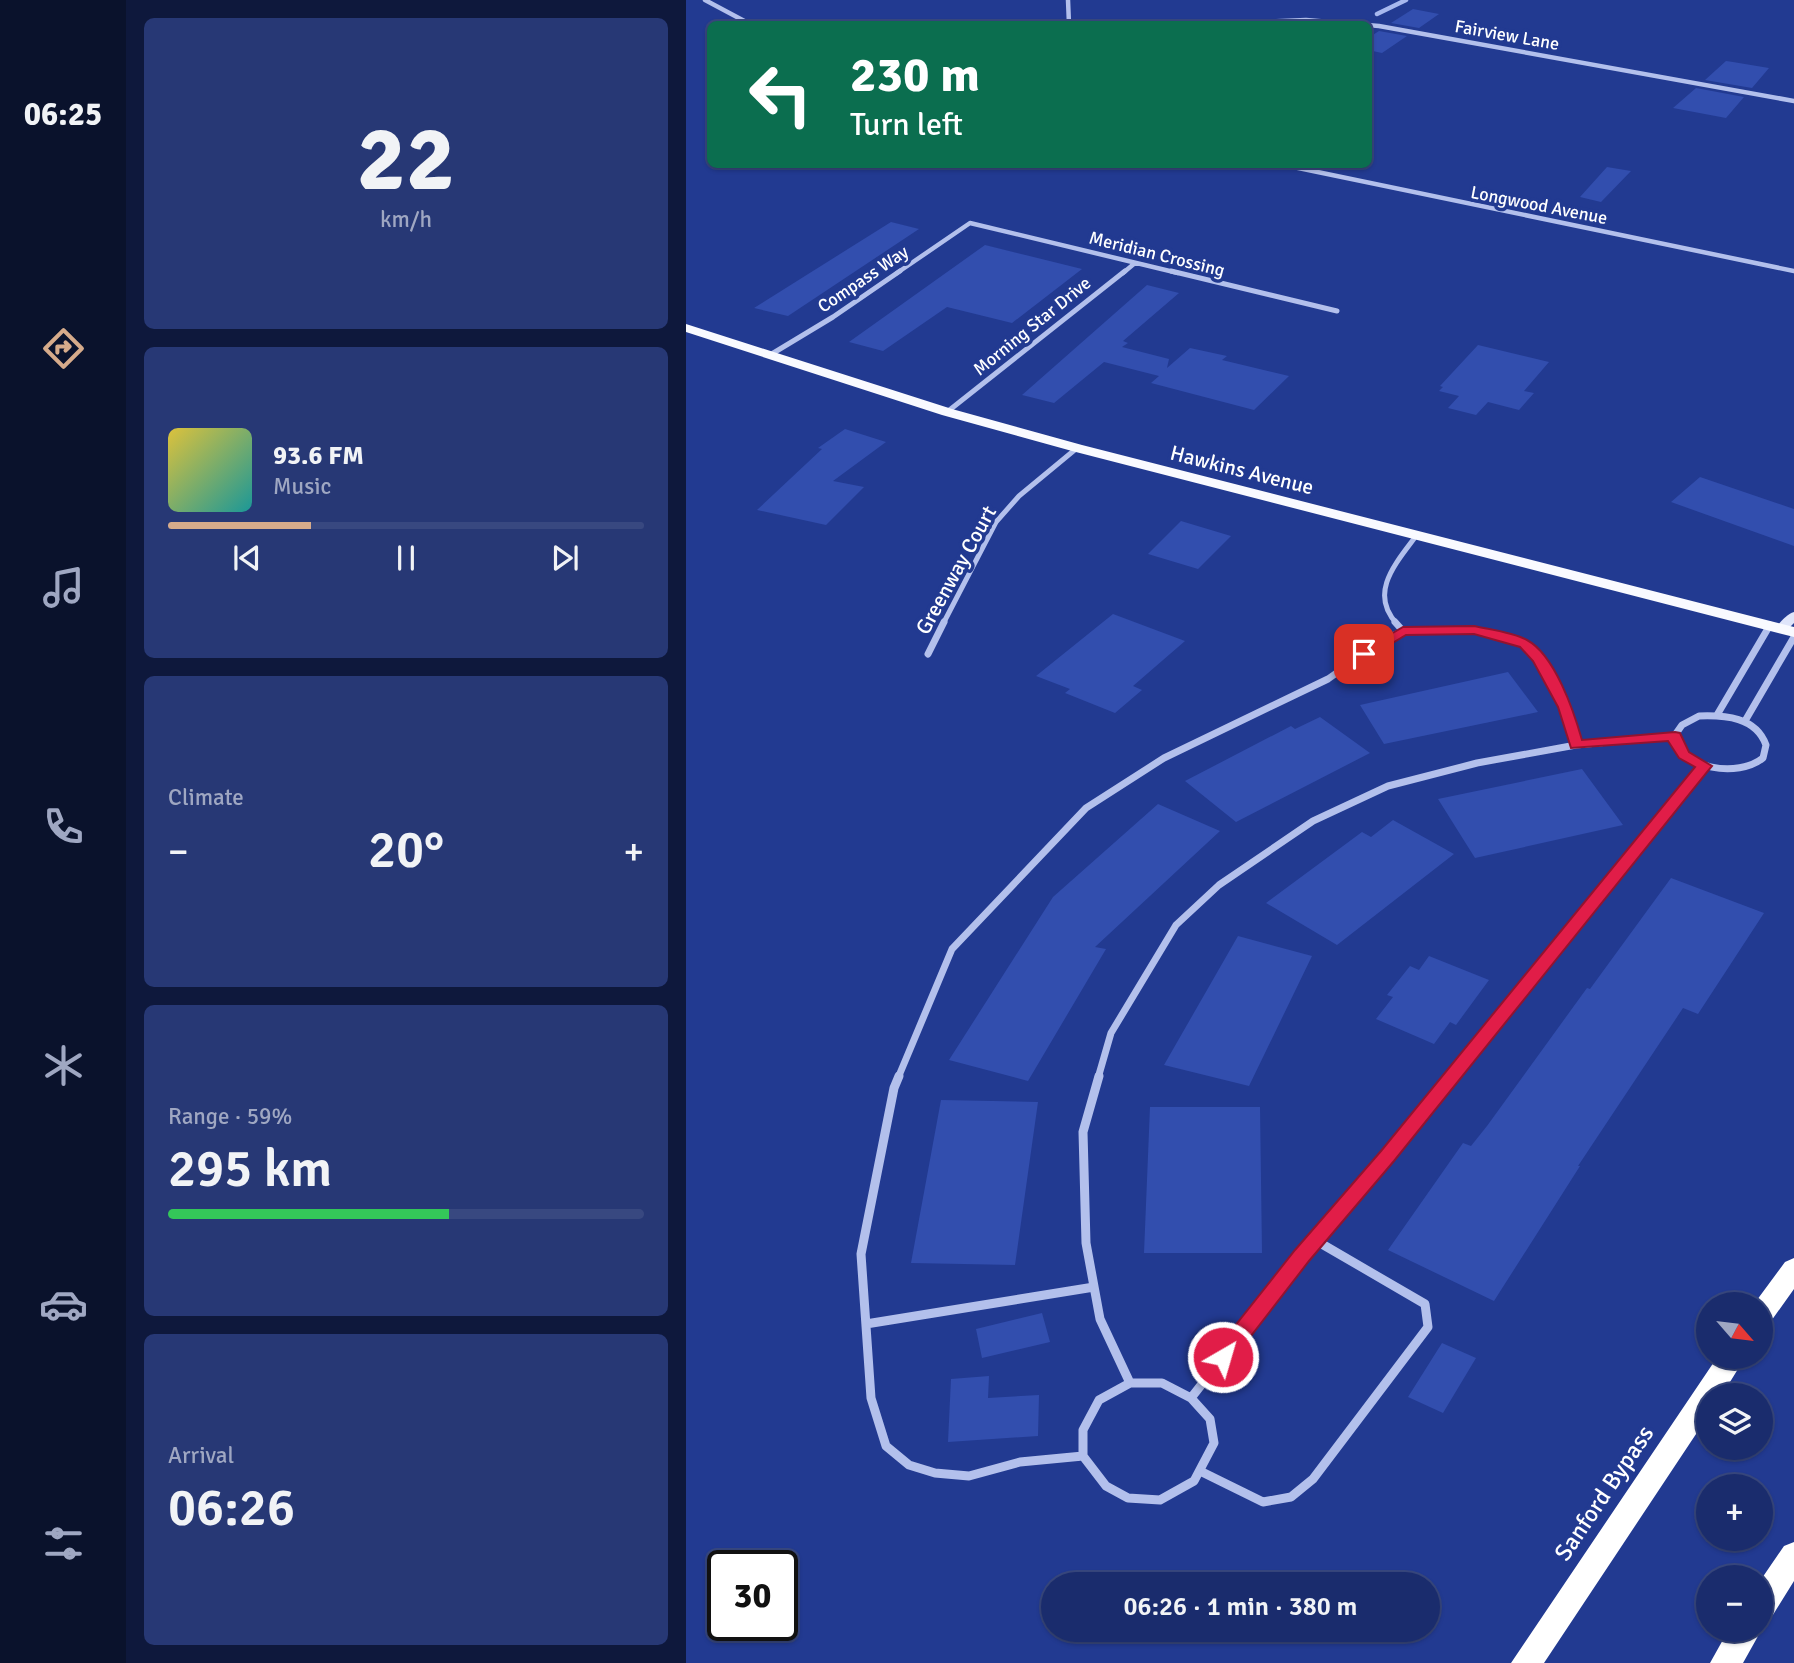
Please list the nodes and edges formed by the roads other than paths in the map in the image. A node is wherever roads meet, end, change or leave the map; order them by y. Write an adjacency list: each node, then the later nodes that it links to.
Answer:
1 (705, 0): 3 (street)
2 (1068, 0): 4 (street)
3 (744, 21)
4 (1069, 21)
5 (1283, 21): 6 (street, Fairview Lane)
6 (1318, 21)
7 (1372, 25): 8 (street, Fairview Lane)
8 (1794, 102)
9 (1298, 168): 12 (street, Longwood Avenue)
10 (970, 223): 11 (street, Meridian Crossing); 15 (street, Compass Way)
11 (1135, 263): 13 (street, Meridian Crossing); 16 (street, Morning Star Drive)
12 (1794, 271)
13 (1337, 312)
14 (686, 328): 15 (main road, Hawkins Avenue)
15 (770, 355): 16 (main road, Hawkins Avenue)
16 (947, 412): 17 (main road, Hawkins Avenue)
17 (1077, 448): 18 (main road, Hawkins Avenue); 22 (street, Greenway Court)
18 (1416, 536): 20 (street); 21 (main road, Hawkins Avenue)
19 (1794, 616): 21 (street)
20 (1403, 631): 26 (street); 32 (street)
21 (1785, 631): 23 (street); 24 (street)
22 (928, 654)
23 (1717, 715): 24 (street); 25 (street)
24 (1745, 721): 27 (street)
25 (1675, 736): 26 (street); 27 (street)
26 (1576, 745): 30 (street)
27 (1704, 766): 28 (street)
28 (1315, 1240): 35 (street); 37 (street)
29 (1794, 1269): 31 (highway)
30 (1094, 1287): 32 (street); 34 (street)
31 (1773, 1298)
32 (866, 1324): 36 (street)
33 (1723, 1369): 41 (highway, Sanford Bypass)
34 (1130, 1383): 35 (street); 36 (street)
35 (1191, 1398): 37 (street)
36 (1083, 1457): 37 (street)
37 (1200, 1471)
38 (1794, 1555): 39 (highway)
39 (1773, 1588)
40 (1739, 1642): 42 (highway)
41 (1526, 1663)
42 (1726, 1663)

